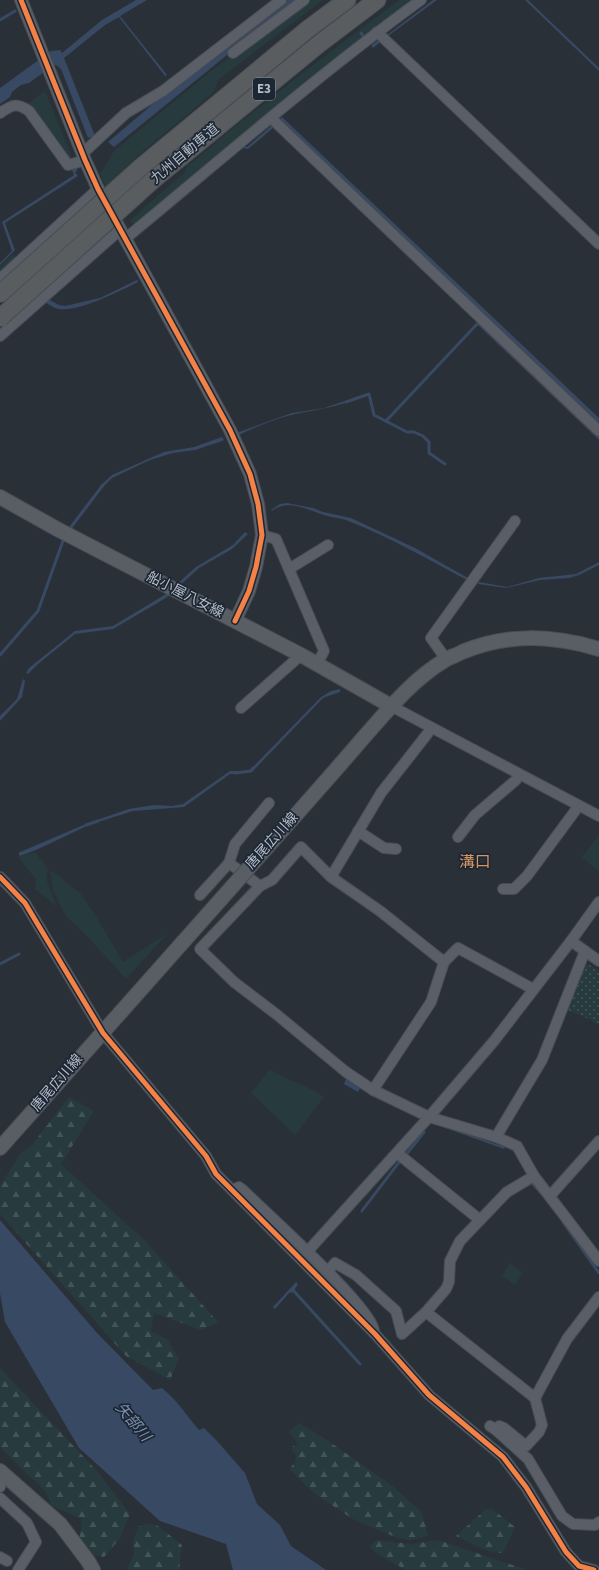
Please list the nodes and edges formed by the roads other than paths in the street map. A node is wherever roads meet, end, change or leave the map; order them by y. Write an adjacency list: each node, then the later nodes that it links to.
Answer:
1 (20, 0): 11 (street)
2 (281, 0): 11 (street)
3 (304, 0): 8 (street)
4 (347, 0): 16 (highway, 九州自動車道 / E3, bridge)
5 (377, 0): 17 (highway, 九州自動車道 / E3, bridge)
6 (421, 0): 7 (street)
7 (377, 32): 10 (street); 14 (street)
8 (234, 53)
9 (0, 113): 11 (street)
10 (271, 118): 13 (street); 19 (street)
11 (81, 158): 12 (street)
12 (98, 189): 13 (street); 15 (street)
13 (124, 234): 18 (street); 22 (street)
14 (599, 244)
15 (0, 279)
16 (0, 294)
17 (0, 318)
18 (0, 336)
19 (599, 430)
20 (0, 497): 25 (main road, 船小屋八女線)
21 (516, 521): 28 (street)
22 (262, 535): 24 (street); 25 (street)
23 (328, 545): 24 (street)
24 (289, 569): 29 (street)
25 (235, 621): 27 (main road, 船小屋八女線)
26 (599, 649): 28 (main road, 唐尾広川線)
27 (301, 655): 29 (main road, 船小屋八女線); 31 (street)
28 (446, 659): 30 (main road, 唐尾広川線)
29 (318, 664): 30 (main road, 船小屋八女線)
30 (392, 706): 36 (street); 52 (main road, 唐尾広川線, bridge)
31 (241, 708)
32 (428, 733): 37 (street)
33 (516, 780): 38 (street)
34 (269, 803): 40 (street)
35 (575, 810): 44 (street)
36 (599, 816)
37 (358, 831): 39 (street); 42 (street)
38 (458, 837)
39 (396, 849)
40 (229, 863): 43 (street); 45 (street)
41 (0, 876): 52 (street)
42 (331, 877): 43 (street); 50 (street)
43 (260, 886): 53 (street)
44 (503, 889)
45 (200, 895)
46 (599, 902): 47 (street)
47 (571, 941): 48 (street); 51 (street)
48 (585, 951): 49 (street); 55 (street)
49 (599, 961)
50 (444, 962): 51 (street); 53 (street)
51 (533, 989): 54 (street)
52 (103, 1033): 57 (main road, 唐尾広川線); 60 (street)
53 (373, 1090): 54 (street)
54 (429, 1116): 55 (street); 58 (street)
55 (496, 1137): 59 (street)
56 (599, 1141): 61 (street)
57 (0, 1148)
58 (397, 1153): 62 (street); 63 (street)
59 (534, 1176): 61 (street); 62 (street)
60 (232, 1190): 63 (street); 68 (street)
61 (550, 1196): 64 (street)
62 (480, 1220): 67 (street)
63 (307, 1252): 65 (street)
64 (599, 1261)
65 (328, 1270): 67 (street); 68 (street)
66 (599, 1297): 69 (street)
67 (426, 1312): 69 (street)
68 (374, 1334): 75 (street)
69 (535, 1398): 72 (street)
70 (1, 1477): 74 (main road)
71 (0, 1498): 73 (street)
72 (599, 1522)
73 (18, 1570)
74 (93, 1570)
75 (594, 1570)

